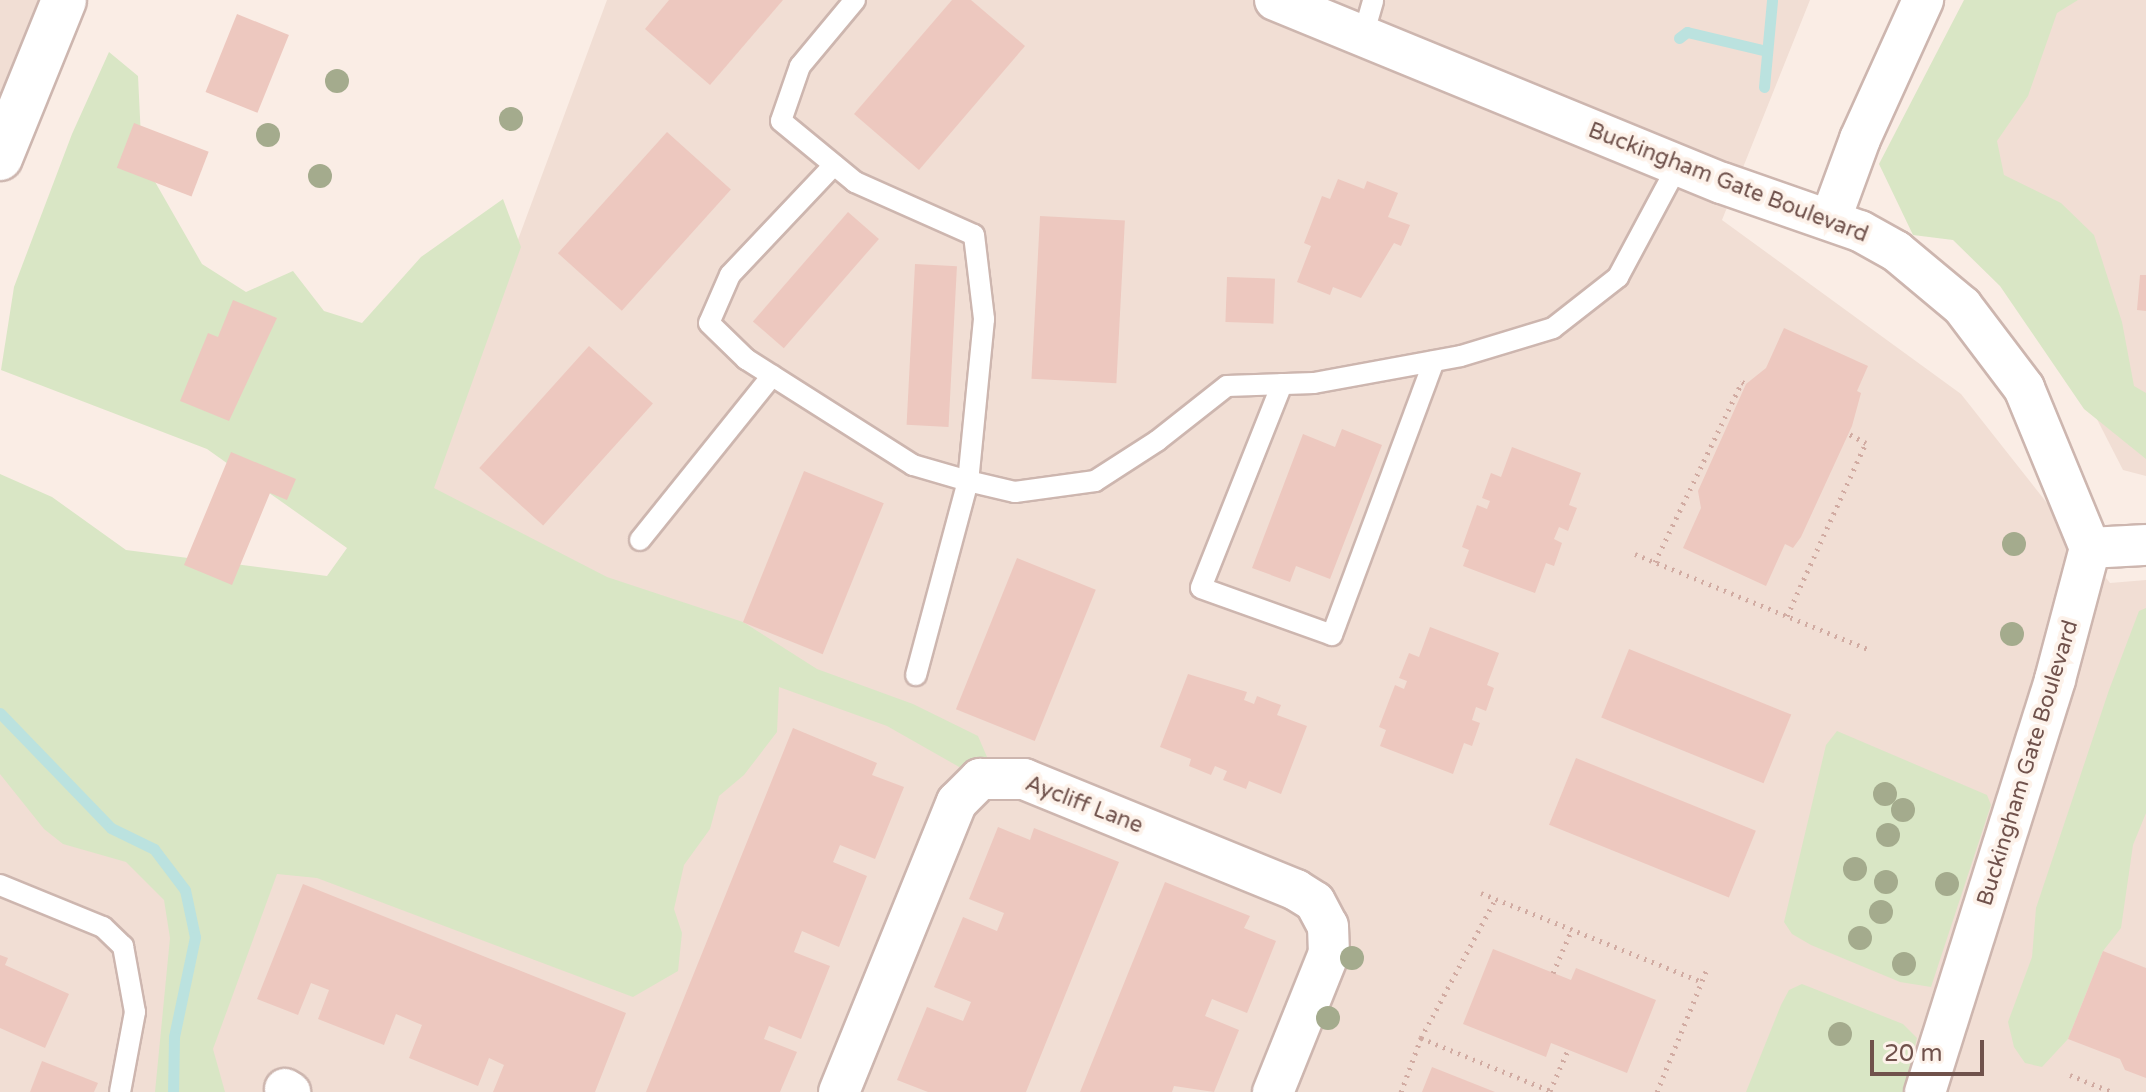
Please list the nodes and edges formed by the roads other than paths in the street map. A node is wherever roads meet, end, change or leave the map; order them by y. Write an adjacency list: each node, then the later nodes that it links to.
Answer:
1 (64, 0): 6 (street)
2 (855, 0): 7 (lane)
3 (1275, 0): 5 (street, Buckingham Gate Boulevard)
4 (1923, 0): 9 (street)
5 (1368, 18): 8 (street, Buckingham Gate Boulevard)
6 (0, 158)
7 (834, 165): 11 (lane); 13 (lane)
8 (1678, 165): 9 (street, Buckingham Gate Boulevard); 10 (lane)
9 (1831, 218): 16 (street, Buckingham Gate Boulevard)
10 (1434, 361): 12 (lane); 12 (lane)
11 (772, 376): 13 (lane); 14 (lane)
12 (1282, 384): 13 (lane)
13 (968, 481): 17 (lane)
14 (640, 540)
15 (2146, 545): 16 (street)
16 (2090, 548): 22 (street, Buckingham Gate Boulevard)
17 (916, 675)
18 (0, 885): 19 (lane)
19 (120, 1092)
20 (839, 1092): 21 (street, Aycliff Lane)
21 (1273, 1092)
22 (1925, 1092)

